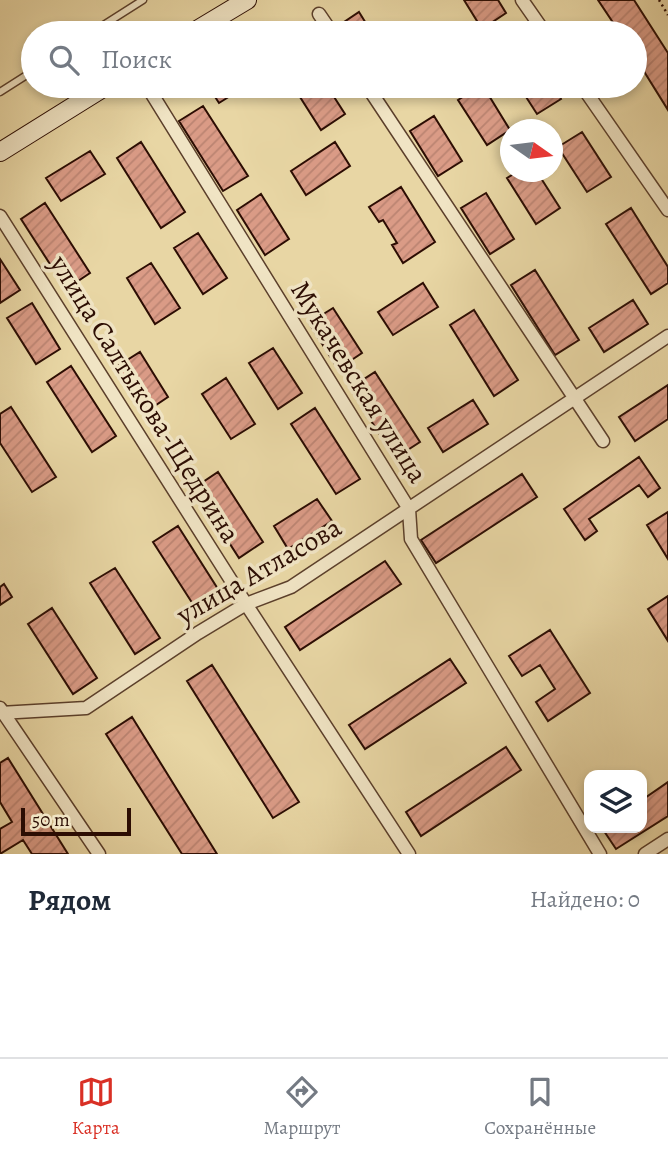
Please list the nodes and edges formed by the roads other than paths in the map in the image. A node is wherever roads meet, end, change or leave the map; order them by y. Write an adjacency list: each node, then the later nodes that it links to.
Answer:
1 (143, 0): 5 (lane)
2 (247, 0): 6 (street)
3 (522, 0): 8 (street)
4 (319, 14): 7 (street)
5 (110, 21)
6 (212, 21)
7 (324, 21)
8 (537, 21)
9 (21, 79): 10 (lane)
10 (0, 92)
11 (86, 98): 15 (street)
12 (155, 98): 21 (street, Мукачевская улица)
13 (375, 98): 19 (street)
14 (590, 98): 16 (street)
15 (0, 151)
16 (668, 210)
17 (0, 216): 22 (street, улица Салтыкова-Щедрина)
18 (668, 336): 19 (street, улица Атласова)
19 (573, 397): 20 (street); 21 (street, улица Атласова)
20 (603, 441)
21 (409, 509): 22 (street, улица Атласова); 27 (street, Мукачевская улица)
22 (246, 604): 23 (street, улица Атласова); 26 (street, улица Салтыкова-Щедрина)
23 (1, 711): 25 (street)
24 (668, 839): 28 (street)
25 (99, 854)
26 (409, 854)
27 (600, 854)
28 (645, 854)

